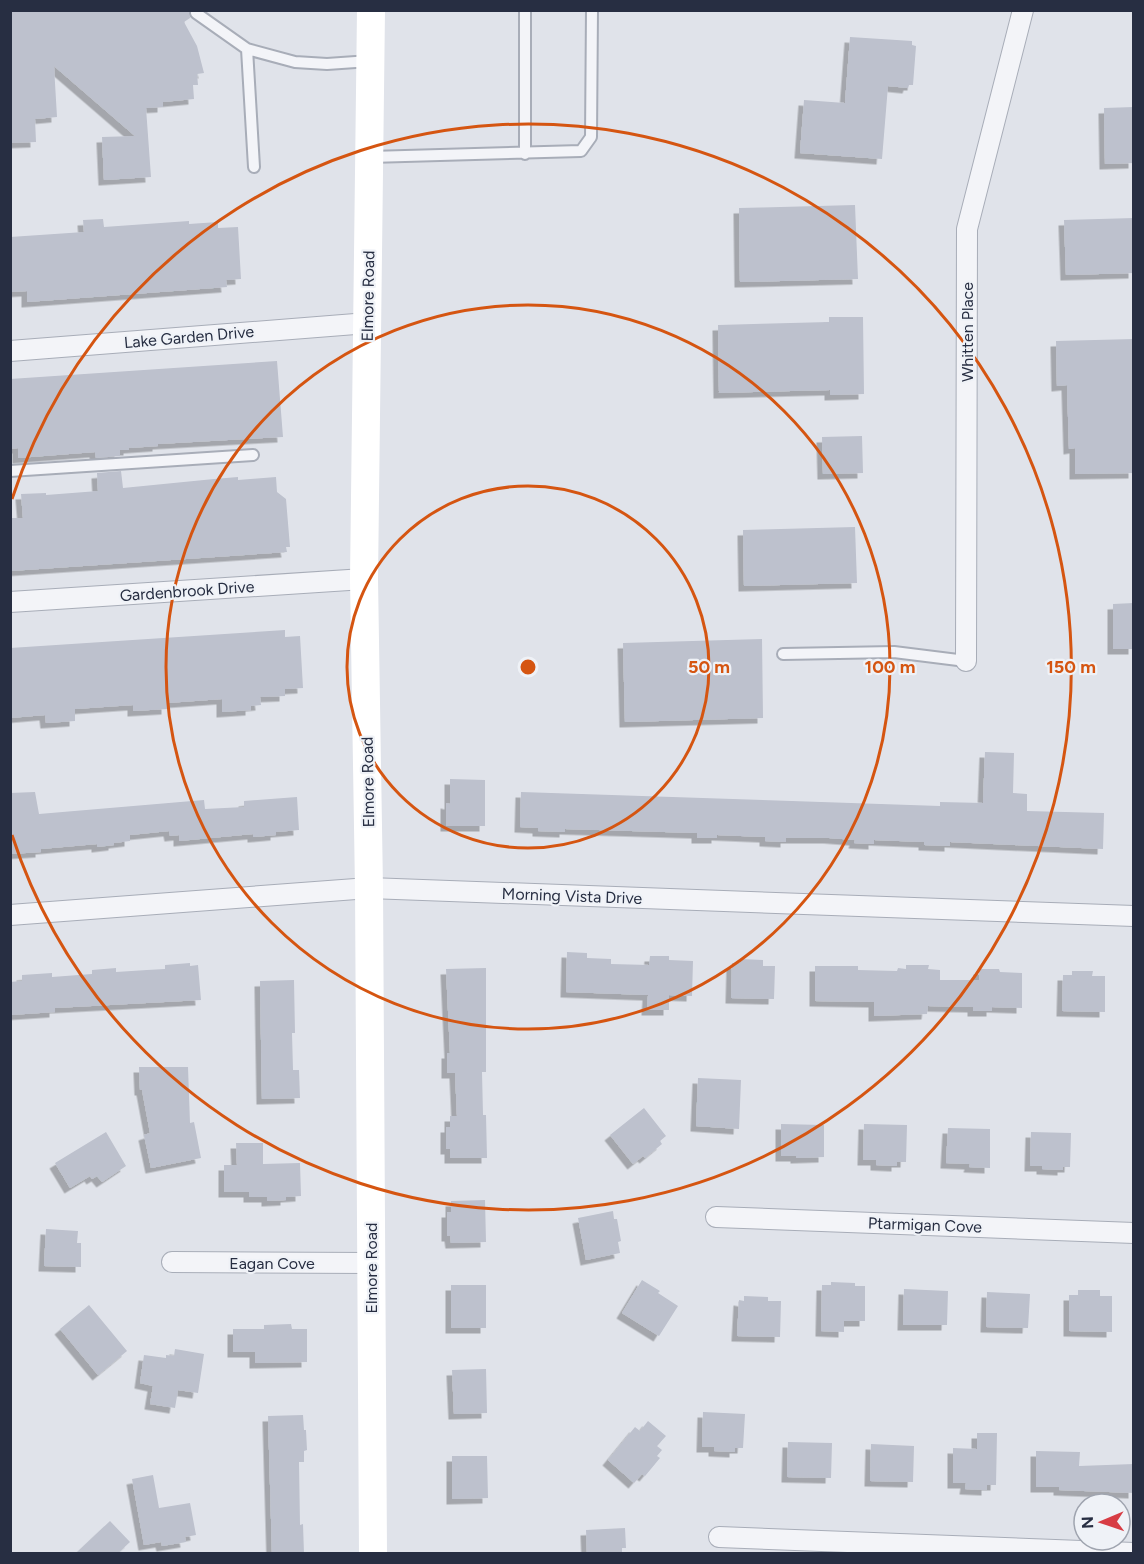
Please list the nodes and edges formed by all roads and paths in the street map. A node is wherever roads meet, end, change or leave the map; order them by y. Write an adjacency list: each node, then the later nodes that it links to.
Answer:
1 (371, 10): 7 (street, Elmore Road)
2 (525, 10): 8 (lane)
3 (592, 10): 8 (lane)
4 (1023, 10): 18 (street, Whitten Place)
5 (196, 13): 6 (lane)
6 (247, 49): 7 (lane); 10 (lane)
7 (371, 61): 9 (street, Elmore Road)
8 (525, 154): 9 (lane)
9 (370, 157): 11 (street, Elmore Road)
10 (254, 167)
11 (368, 323): 12 (street, Lake Garden Drive); 15 (street, Elmore Road)
12 (10, 351)
13 (253, 455): 14 (lane)
14 (10, 471)
15 (364, 579): 16 (street, Gardenbrook Drive); 19 (street, Elmore Road)
16 (10, 602)
17 (783, 654): 18 (lane)
18 (966, 661)
19 (369, 888): 20 (street, Morning Vista Drive); 21 (street, Morning Vista Drive); 25 (street, Elmore Road)
20 (10, 915)
21 (1134, 916)
22 (716, 1218): 23 (street, Ptarmigan Cove)
23 (1134, 1233)
24 (172, 1262): 25 (street, Eagan Cove)
25 (371, 1263): 28 (street, Elmore Road)
26 (719, 1537): 27 (street)
27 (1134, 1553)
28 (373, 1554)

